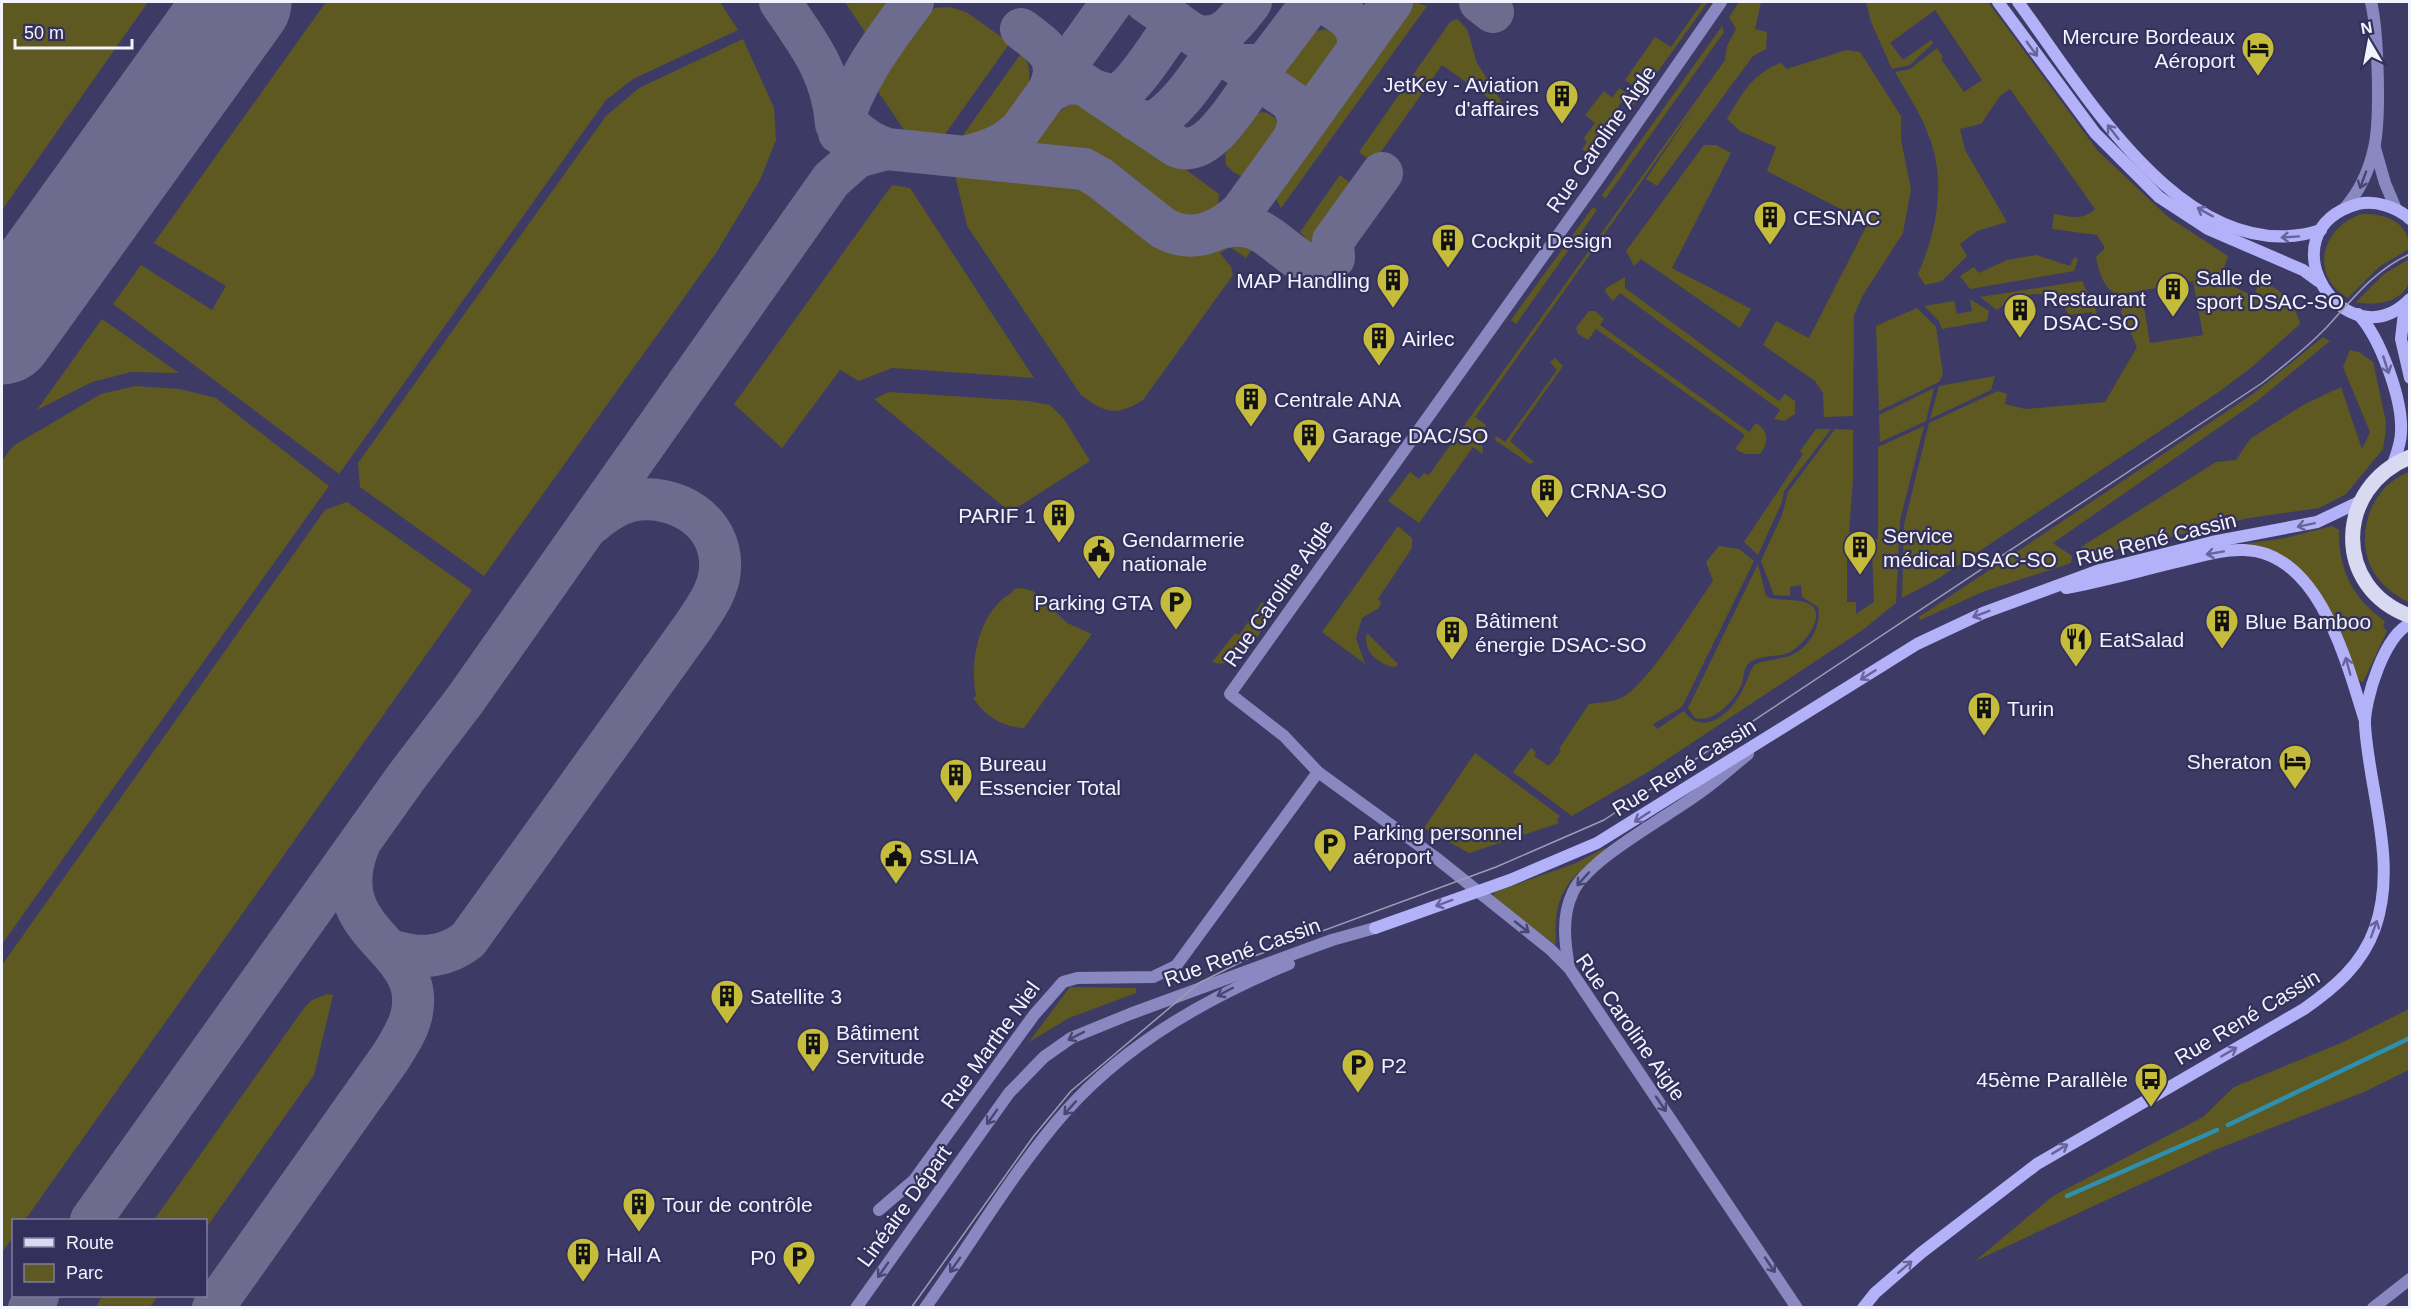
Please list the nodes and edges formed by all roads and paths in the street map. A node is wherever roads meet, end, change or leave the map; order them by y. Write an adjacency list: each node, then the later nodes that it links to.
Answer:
1 (1721, 2): 22 (street, Rue Caroline Aigle)
2 (1998, 2): 10 (street, one-way to 10)
3 (2018, 2): 9 (street, one-way to 3)
4 (2371, 2): 5 (street)
5 (2375, 147): 6 (street, one-way to 6); 7 (street)
6 (2344, 209): 7 (street); 9 (street)
7 (2396, 209): 8 (street)
8 (2409, 219)
9 (2321, 230): 10 (street)
10 (2318, 281): 12 (street)
11 (2407, 301): 12 (street); 13 (street)
12 (2358, 314): 15 (street, one-way to 15)
13 (2409, 378)
14 (2409, 457): 15 (main road)
15 (2393, 464): 16 (main road)
16 (2359, 502): 17 (street, Rue René Cassin, one-way to 17); 18 (main road)
17 (2036, 594): 20 (street, one-way to 17); 21 (street, Rue René Cassin, one-way to 21)
18 (2409, 616)
19 (2409, 624): 20 (street, Rue René Cassin)
20 (2365, 722): 34 (street, Rue René Cassin, one-way to 20)
21 (1763, 741): 23 (street, Rue René Cassin, one-way to 23); 25 (street, one-way to 25)
22 (1318, 772): 23 (street, Rue Caroline Aigle); 27 (street, Rue Marthe Niel)
23 (1476, 891): 24 (street, Rue René Cassin, one-way to 24); 25 (street, Rue Caroline Aigle, one-way to 25)
24 (1376, 928): 26 (street, Rue René Cassin, one-way to 26); 31 (street, one-way to 31)
25 (1569, 968): 29 (street, Rue Caroline Aigle, one-way to 29)
26 (1028, 1071): 30 (street, Linéaire Départ, one-way to 30)
27 (879, 1210)
28 (2409, 1279): 35 (street)
29 (1790, 1295): 32 (street, Rue Caroline Aigle); 33 (street)
30 (856, 1308)
31 (924, 1308)
32 (1797, 1308)
33 (1803, 1308)
34 (1863, 1308)
35 (2373, 1308)

